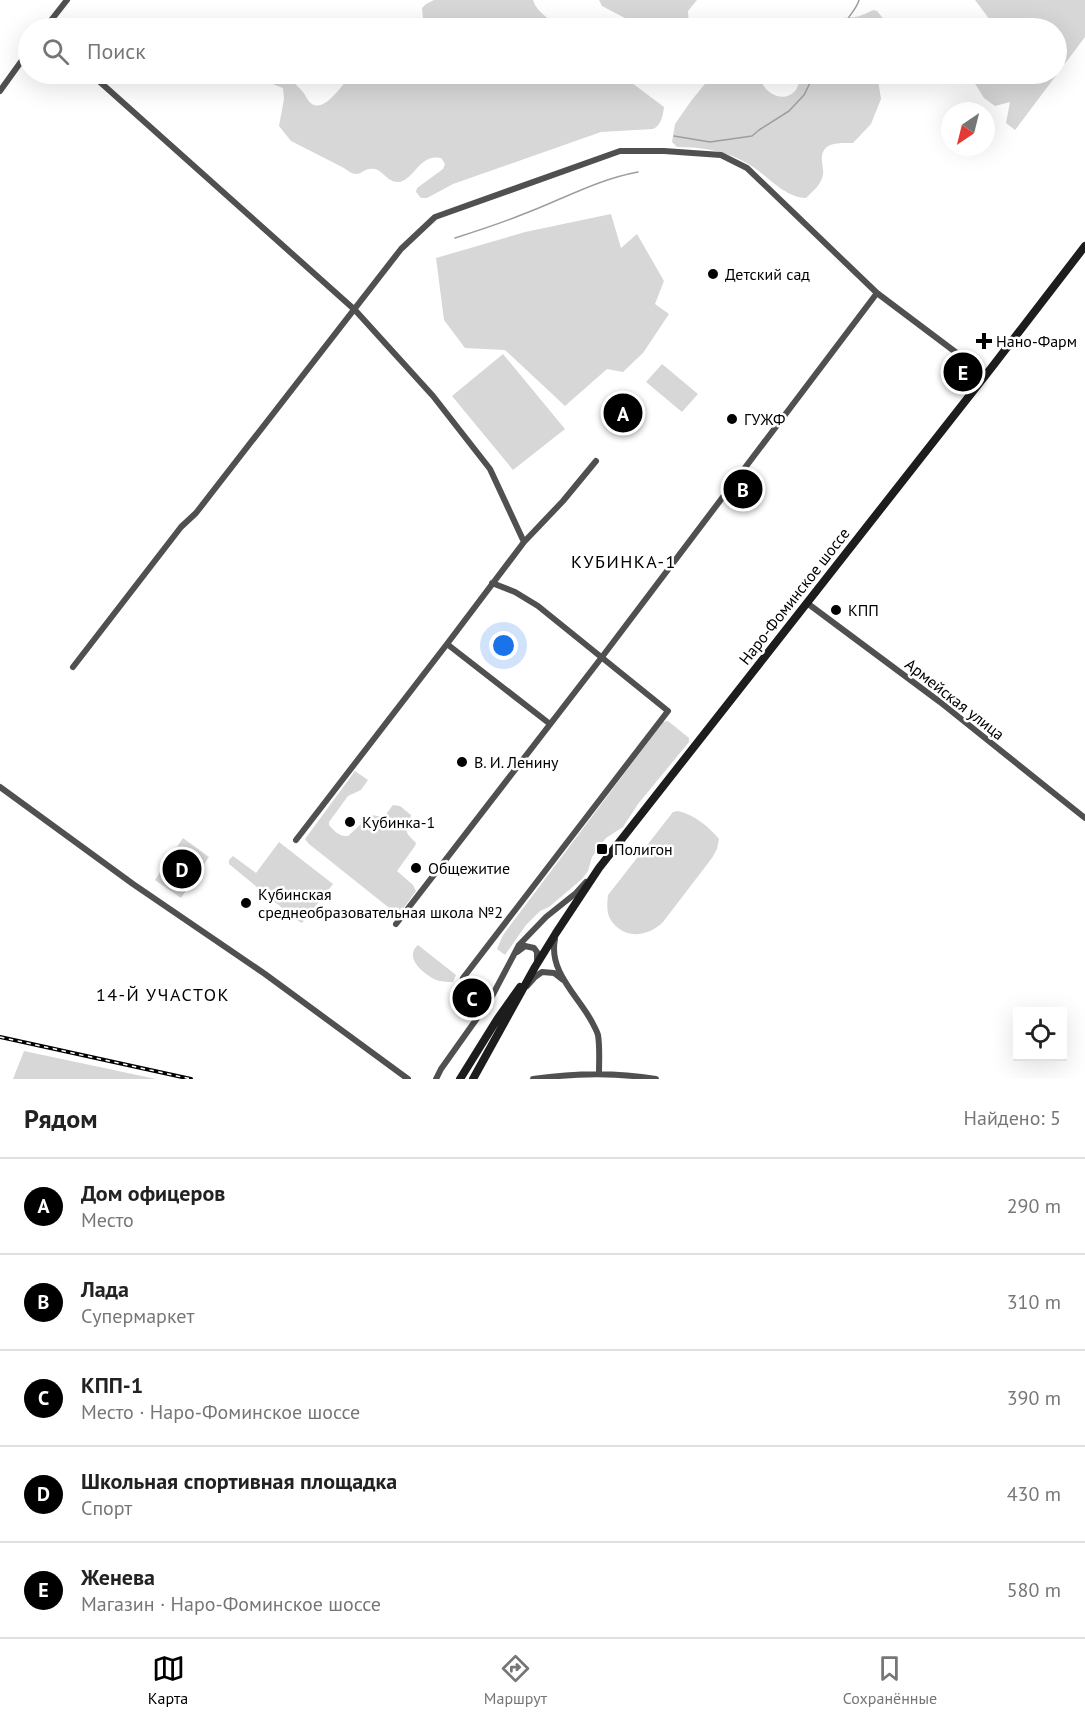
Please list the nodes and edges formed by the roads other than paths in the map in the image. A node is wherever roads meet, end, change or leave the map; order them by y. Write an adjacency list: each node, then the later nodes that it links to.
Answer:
1 (66, 0): 2 (street)
2 (52, 18)
3 (18, 66): 5 (street)
4 (102, 84): 8 (street)
5 (0, 91)
6 (1085, 246): 9 (main road, Наро-Фоминское шоссе)
7 (877, 293): 8 (street); 9 (street); 15 (street)
8 (356, 310): 11 (street); 16 (street)
9 (986, 375): 13 (main road, Наро-Фоминское шоссе)
10 (596, 461): 11 (street)
11 (524, 542): 12 (street)
12 (492, 583): 14 (street); 15 (street)
13 (807, 603): 19 (street, Армейская улица); 21 (main road, Наро-Фоминское шоссе)
14 (447, 645): 17 (street); 20 (street)
15 (602, 657): 17 (street); 26 (street)
16 (73, 667)
17 (550, 724): 22 (street)
18 (0, 788): 30 (street)
19 (1085, 818)
20 (296, 840)
21 (599, 868): 23 (main road, Наро-Фоминское шоссе); 24 (street)
22 (396, 924)
23 (556, 933): 25 (main road, Наро-Фоминское шоссе); 27 (street)
24 (513, 957): 25 (street); 31 (street)
25 (534, 968): 28 (main road, Наро-Фоминское шоссе); 32 (main road, Наро-Фоминское шоссе)
26 (462, 978)
27 (566, 983): 28 (street); 29 (street)
28 (521, 994): 33 (main road, Наро-Фоминское шоссе)
29 (599, 1073): 34 (street); 35 (street)
30 (408, 1079)
31 (436, 1079)
32 (460, 1079)
33 (473, 1079)
34 (533, 1079)
35 (656, 1079)

